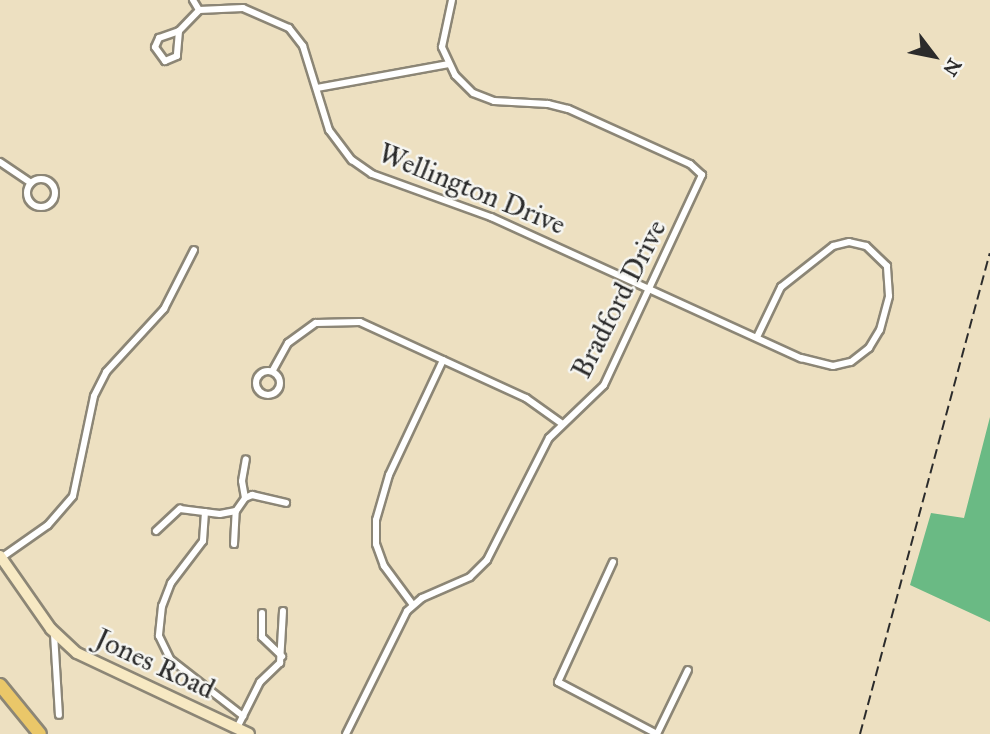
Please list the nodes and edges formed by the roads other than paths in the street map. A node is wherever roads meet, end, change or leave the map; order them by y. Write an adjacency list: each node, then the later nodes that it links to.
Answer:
1 (193, 0): 3 (street)
2 (452, 0): 5 (street)
3 (199, 10): 4 (street); 6 (street, Wellington Drive)
4 (179, 31): 4 (street)
5 (449, 64): 6 (street); 10 (street, Bradford Drive)
6 (317, 88): 10 (street, Wellington Drive)
7 (0, 162): 8 (street)
8 (31, 183): 8 (street)
9 (194, 250): 22 (street)
10 (651, 289): 11 (street, Wellington Drive); 14 (street, Bradford Drive)
11 (757, 337): 11 (street)
12 (443, 360): 13 (street); 14 (street); 24 (street)
13 (273, 370): 13 (street)
14 (561, 423): 24 (street, Bradford Drive)
15 (246, 459): 16 (street)
16 (245, 498): 17 (street); 19 (street)
17 (286, 503)
18 (205, 512): 19 (street); 20 (street); 32 (street)
19 (236, 512): 21 (street)
20 (156, 531)
21 (234, 544)
22 (1, 557): 27 (street, Jones Road)
23 (612, 562): 37 (street)
24 (413, 605): 36 (street)
25 (283, 611): 28 (street)
26 (262, 613): 28 (street)
27 (54, 632): 31 (street); 33 (street, Jones Road)
28 (282, 656): 32 (street)
29 (688, 670): 37 (street)
30 (0, 685): 34 (highway)
31 (59, 715)
32 (243, 716): 33 (street)
33 (237, 728): 35 (street, Jones Road)
34 (40, 734)
35 (249, 734)
36 (346, 734)
37 (657, 734)

